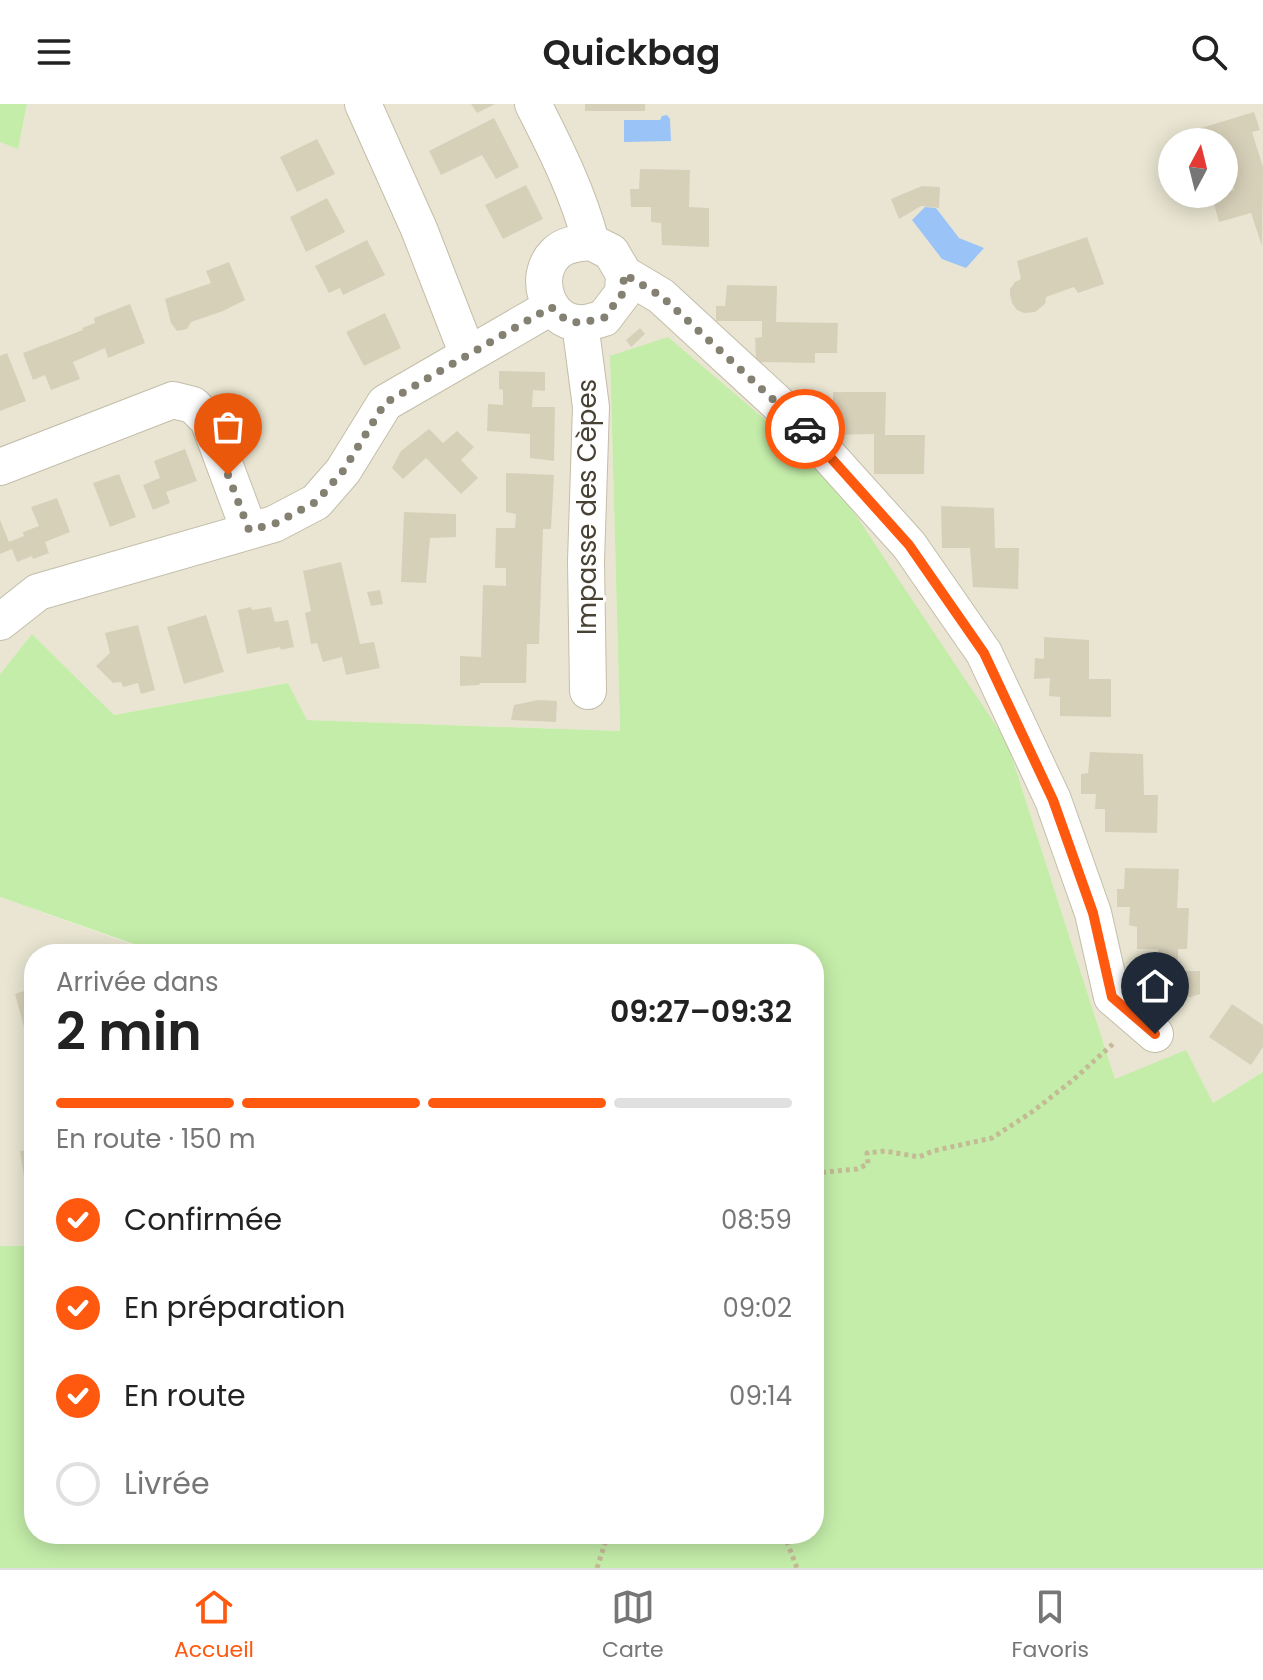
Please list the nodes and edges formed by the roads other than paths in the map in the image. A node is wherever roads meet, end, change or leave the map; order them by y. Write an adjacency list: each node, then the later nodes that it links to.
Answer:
1 (363, 104): 6 (street)
2 (533, 104): 3 (street)
3 (591, 242): 4 (street); 5 (street)
4 (624, 274): 5 (street); 11 (street)
5 (566, 315): 6 (street); 10 (street, Impasse des Cèpes)
6 (468, 355): 8 (street)
7 (0, 467): 8 (street)
8 (249, 530): 9 (street)
9 (0, 622)
10 (588, 691)
11 (1145, 1026)

